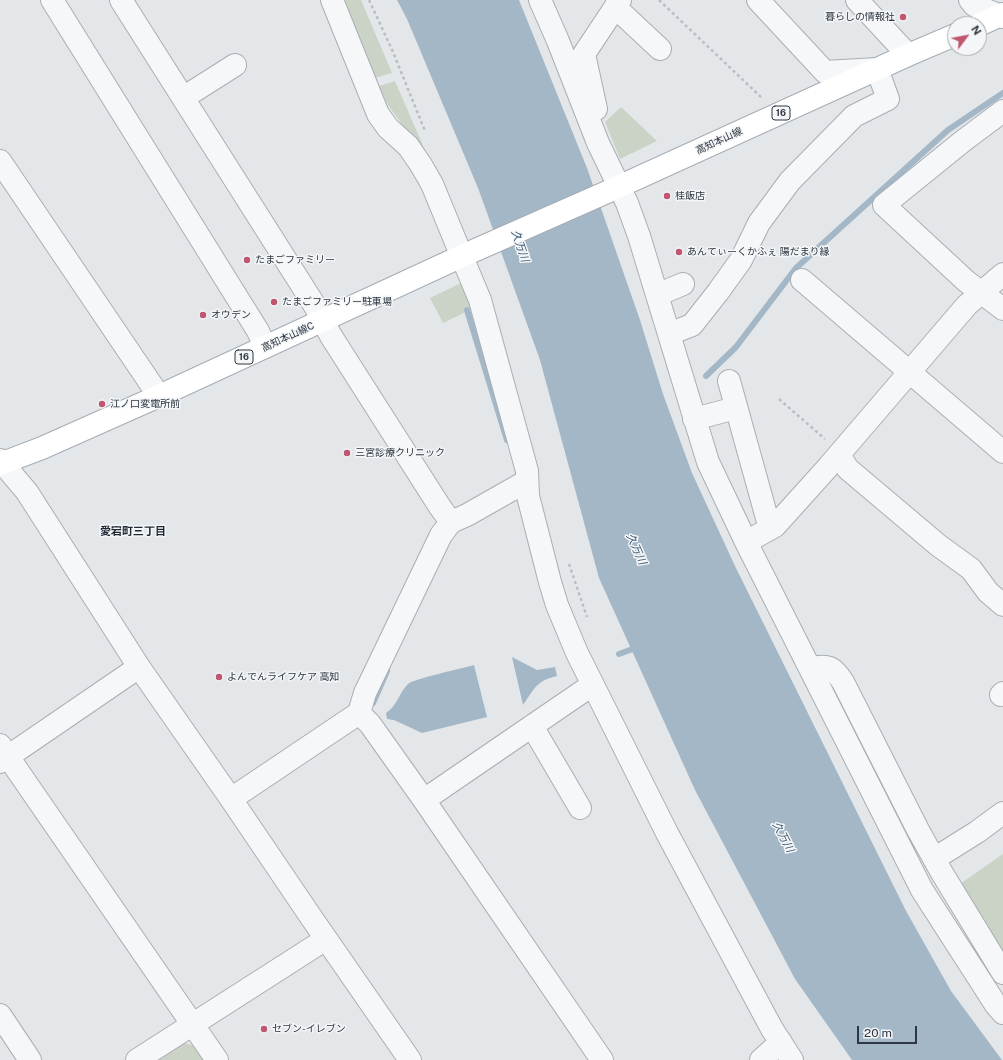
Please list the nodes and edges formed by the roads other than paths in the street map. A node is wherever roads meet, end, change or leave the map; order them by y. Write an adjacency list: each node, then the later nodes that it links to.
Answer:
1 (52, 0): 33 (street)
2 (332, 0): 24 (street)
3 (540, 0): 13 (street)
4 (555, 0): 13 (street)
5 (758, 0): 17 (street)
6 (857, 0): 15 (street)
7 (970, 0): 10 (street)
8 (124, 1): 18 (street)
9 (617, 4): 14 (street); 20 (street)
10 (1002, 12): 11 (main road)
11 (987, 20)
12 (947, 38): 15 (main road, 高知本山線 / 16)
13 (558, 41): 20 (street)
14 (660, 49)
15 (908, 55): 17 (main road, 高知本山線 / 16)
16 (235, 65): 18 (street)
17 (877, 69): 22 (main road, 高知本山線 / 16); 32 (street)
18 (183, 98): 31 (street)
19 (1003, 111): 28 (street)
20 (598, 143): 22 (street)
21 (0, 161): 36 (street)
22 (613, 189): 23 (main road, 高知本山線 / 16); 29 (street)
23 (484, 247): 24 (main road, 高知本山線C / 16)
24 (462, 256): 31 (main road, 高知本山線C / 16); 42 (street)
25 (1003, 274): 28 (street)
26 (802, 280): 34 (street)
27 (683, 284): 29 (street)
28 (982, 293): 30 (street); 34 (street)
29 (657, 295): 32 (street)
30 (1003, 309)
31 (324, 320): 33 (main road, 高知本山線C / 16); 43 (street)
32 (669, 334): 38 (street)
33 (265, 347): 36 (main road, 高知本山線C / 16)
34 (910, 373): 39 (street); 40 (street)
35 (729, 381): 37 (street)
36 (159, 396): 41 (main road, 高知本山線C / 16)
37 (736, 408): 38 (street); 44 (street)
38 (694, 419): 45 (street)
39 (1003, 452)
40 (839, 455): 44 (street); 46 (street)
41 (1, 462): 47 (street)
42 (527, 481): 43 (street); 49 (street)
43 (451, 522): 50 (street)
44 (770, 529): 45 (street)
45 (746, 542): 48 (street)
46 (1003, 604)
47 (140, 667): 52 (street); 53 (street)
48 (810, 668): 57 (street); 60 (street)
49 (592, 685): 51 (street); 63 (street)
50 (359, 712): 53 (street); 54 (street)
51 (532, 726): 54 (street); 55 (street)
52 (3, 755): 62 (street)
53 (231, 799): 58 (street)
54 (424, 800): 68 (street)
55 (580, 808)
56 (1003, 813): 57 (street)
57 (934, 859): 59 (street)
58 (326, 939): 62 (street); 67 (street)
59 (1003, 973)
60 (1002, 1009)
61 (0, 1015): 64 (street)
62 (192, 1024): 65 (street); 66 (street)
63 (786, 1051): 69 (street)
64 (30, 1060)
65 (137, 1060)
66 (217, 1060)
67 (410, 1060)
68 (602, 1060)
69 (761, 1060)

